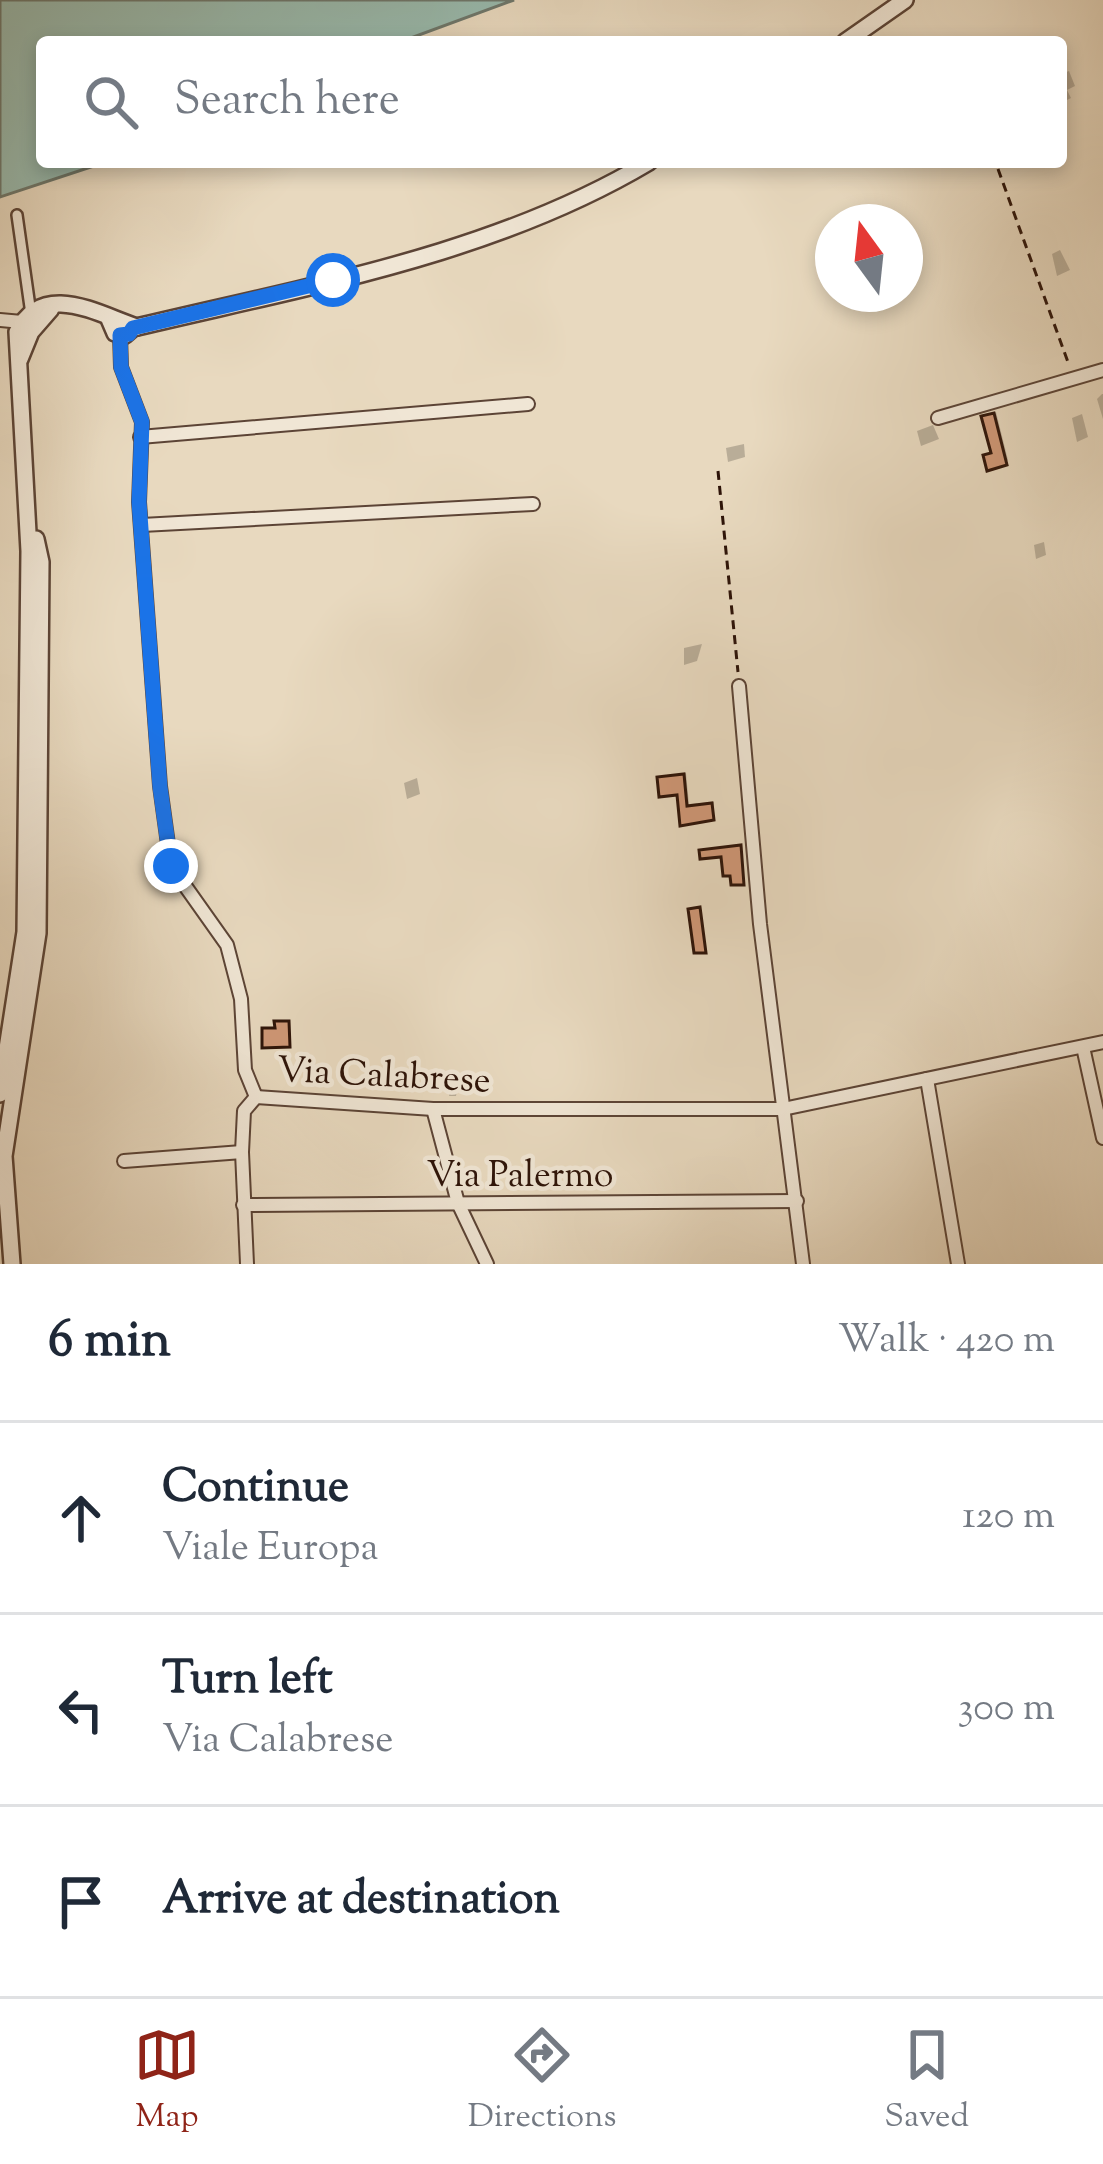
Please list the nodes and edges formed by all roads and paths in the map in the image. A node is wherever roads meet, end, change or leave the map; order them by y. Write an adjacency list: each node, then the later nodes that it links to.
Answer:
1 (905, 0): 2 (street)
2 (854, 36)
3 (637, 168): 9 (street)
4 (998, 170): 12 (path)
5 (17, 214): 7 (street)
6 (59, 304): 7 (street); 9 (street); 10 (street)
7 (27, 318): 8 (street); 10 (street)
8 (0, 320)
9 (130, 330): 15 (street, Via Calabrese)
10 (16, 368): 20 (street)
11 (1103, 370): 12 (street)
12 (1074, 378): 14 (street)
13 (528, 404): 15 (street)
14 (938, 418)
15 (140, 436): 18 (street, Via Calabrese)
16 (718, 471): 19 (path)
17 (532, 504): 18 (street)
18 (142, 525): 25 (street, Via Calabrese)
19 (739, 686): 27 (street)
20 (31, 932): 24 (street); 30 (street)
21 (1103, 1042): 22 (street, Via Calabrese)
22 (1083, 1047): 23 (street, Via Calabrese); 28 (street)
23 (927, 1079): 27 (street, Via Calabrese); 40 (street)
24 (0, 1094)
25 (256, 1097): 26 (street, Via Calabrese); 29 (street)
26 (433, 1108): 27 (street, Via Calabrese); 33 (street)
27 (783, 1109): 32 (street)
28 (1103, 1138)
29 (242, 1152): 31 (street); 34 (street)
30 (2, 1155): 35 (street)
31 (124, 1161)
32 (797, 1201): 33 (street, Via Palermo); 39 (street)
33 (458, 1203): 34 (street, Via Palermo); 38 (street)
34 (243, 1205): 37 (street)
35 (3, 1218): 36 (street)
36 (12, 1264)
37 (247, 1264)
38 (487, 1264)
39 (803, 1264)
40 (958, 1264)

